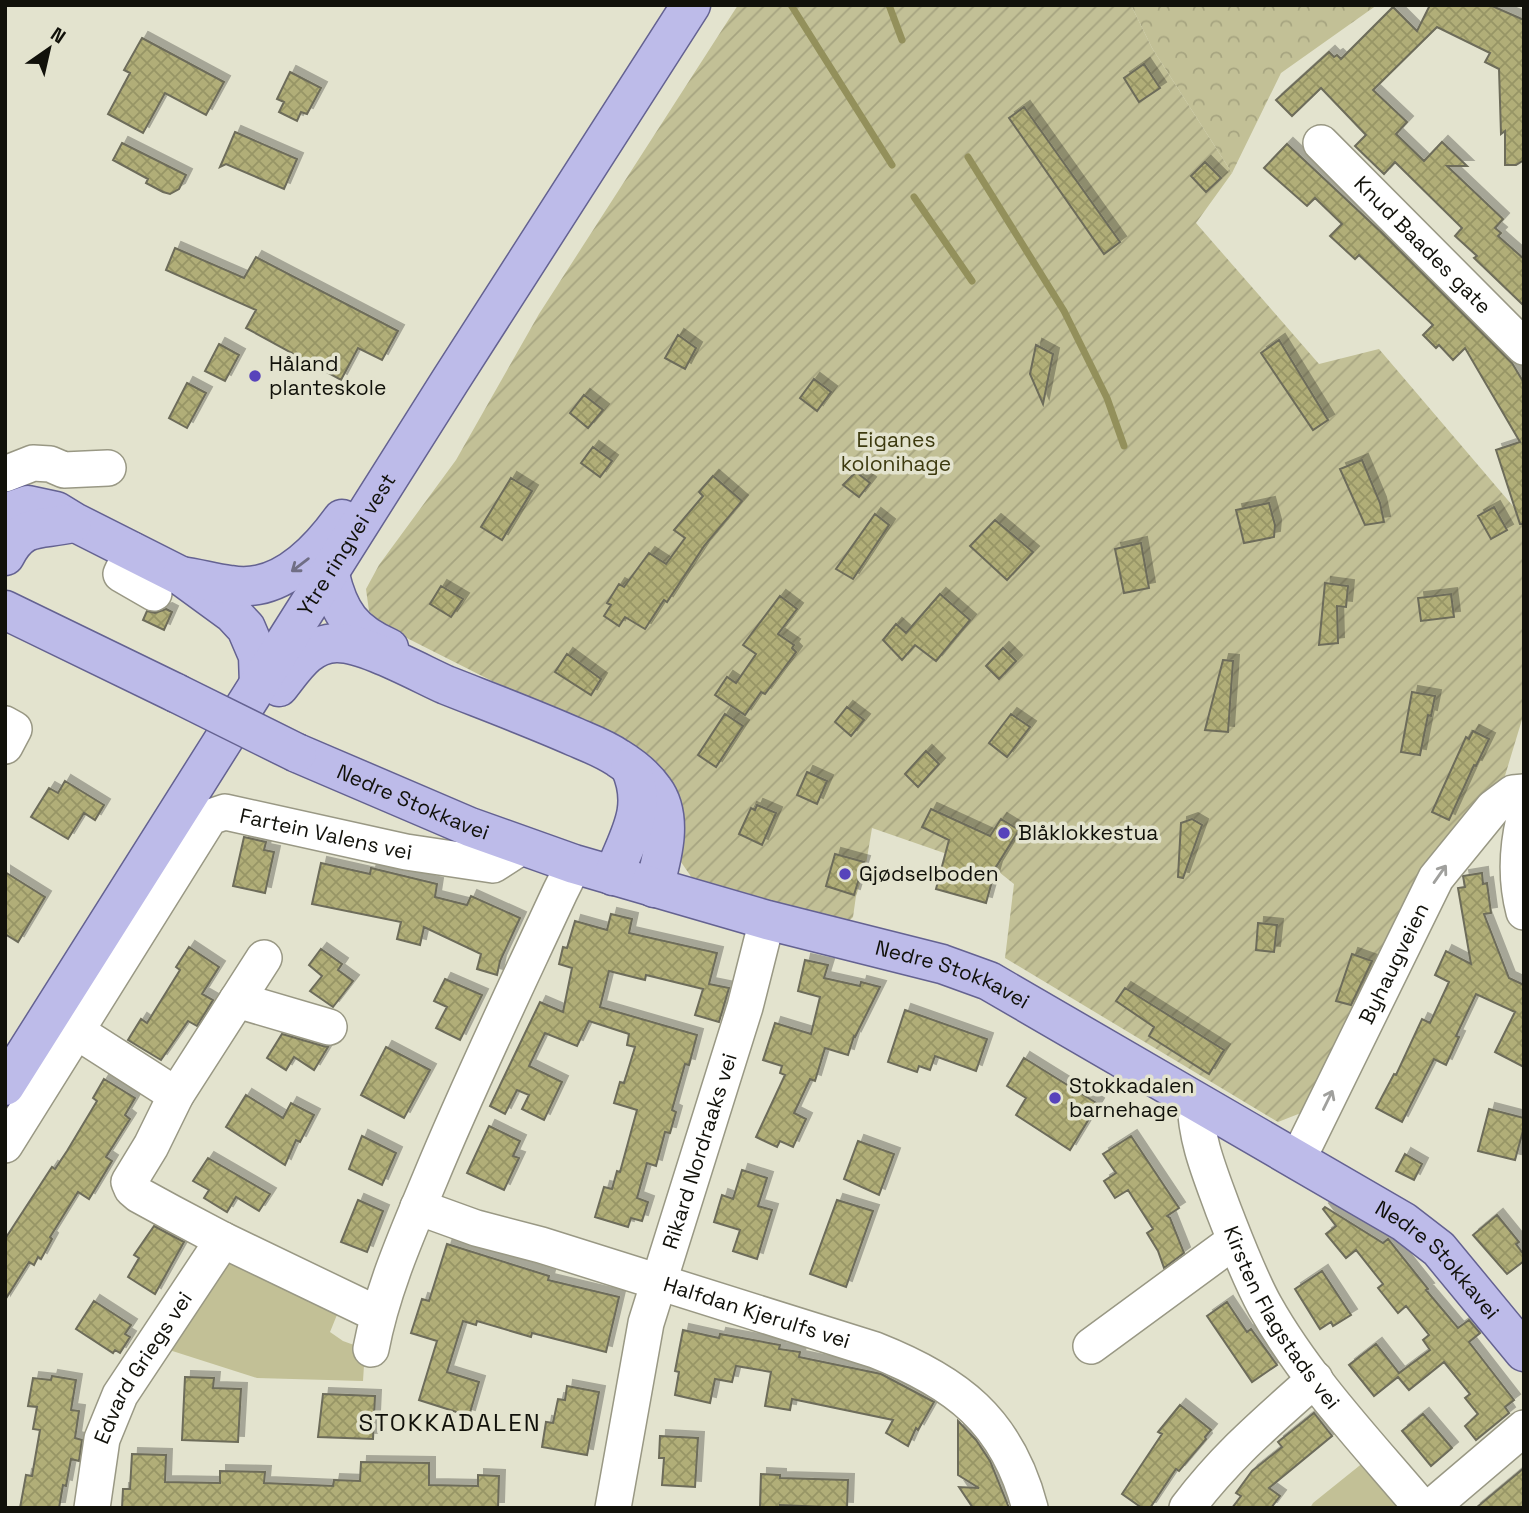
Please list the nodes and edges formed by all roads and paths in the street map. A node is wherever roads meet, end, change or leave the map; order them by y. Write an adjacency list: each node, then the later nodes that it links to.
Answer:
1 (691, 5): 4 (main road, Ytre ringvei vest)
2 (1321, 143): 3 (street, Knud Baades gate)
3 (1524, 347)
4 (450, 381): 10 (main road, Ytre ringvei vest); 11 (main road, one-way to 11)
5 (108, 468): 6 (street)
6 (5, 474)
7 (5, 513): 8 (main road)
8 (74, 522): 9 (main road); 11 (main road)
9 (5, 556)
10 (330, 575): 13 (main road, Ytre ringvei vest); 14 (main road)
11 (168, 584): 13 (main road)
12 (5, 610): 19 (main road, Nedre Stokkavei, bridge)
13 (259, 684): 15 (main road, Ytre ringvei vest)
14 (523, 713): 15 (main road); 16 (main road)
15 (219, 746): 29 (main road, Ytre ringvei vest)
16 (629, 765): 21 (main road); 22 (main road)
17 (1524, 792): 33 (street, Byhaugveien, one-way to 17)
18 (1524, 819): 23 (street)
19 (521, 847): 20 (main road, Nedre Stokkavei); 28 (street, Fartein Valens vei)
20 (574, 864): 21 (main road, Nedre Stokkavei); 34 (street)
21 (613, 876): 22 (main road, Nedre Stokkavei)
22 (654, 888): 24 (main road, Nedre Stokkavei)
23 (1524, 912)
24 (767, 920): 31 (main road, Nedre Stokkavei); 37 (street, Rikard Nordraaks vei)
25 (264, 958): 26 (street)
26 (237, 1000): 27 (street); 30 (street)
27 (329, 1027)
28 (76, 1031): 30 (street); 32 (street, Fartein Valens vei)
29 (5, 1086)
30 (176, 1096): 35 (street)
31 (1195, 1101): 33 (main road, Nedre Stokkavei); 36 (street, Kirsten Flagstads vei)
32 (5, 1145)
33 (1297, 1161): 41 (main road, Nedre Stokkavei)
34 (418, 1207): 37 (street, Halfdan Kjerulfs vei); 38 (street)
35 (223, 1240): 38 (street); 44 (street, Edvard Griegs vei)
36 (1234, 1241): 39 (street); 42 (street, Kirsten Flagstads vei)
37 (659, 1282): 45 (street, Rikard Nordraaks vei); 46 (street, Halfdan Kjerulfs vei)
38 (377, 1314): 40 (street)
39 (1091, 1346)
40 (371, 1349)
41 (1524, 1352)
42 (1315, 1379): 47 (street); 48 (street, Kirsten Flagstads vei)
43 (1524, 1428): 49 (street)
44 (92, 1508)
45 (613, 1508)
46 (1030, 1508)
47 (1187, 1508)
48 (1422, 1508)
49 (1430, 1508)

